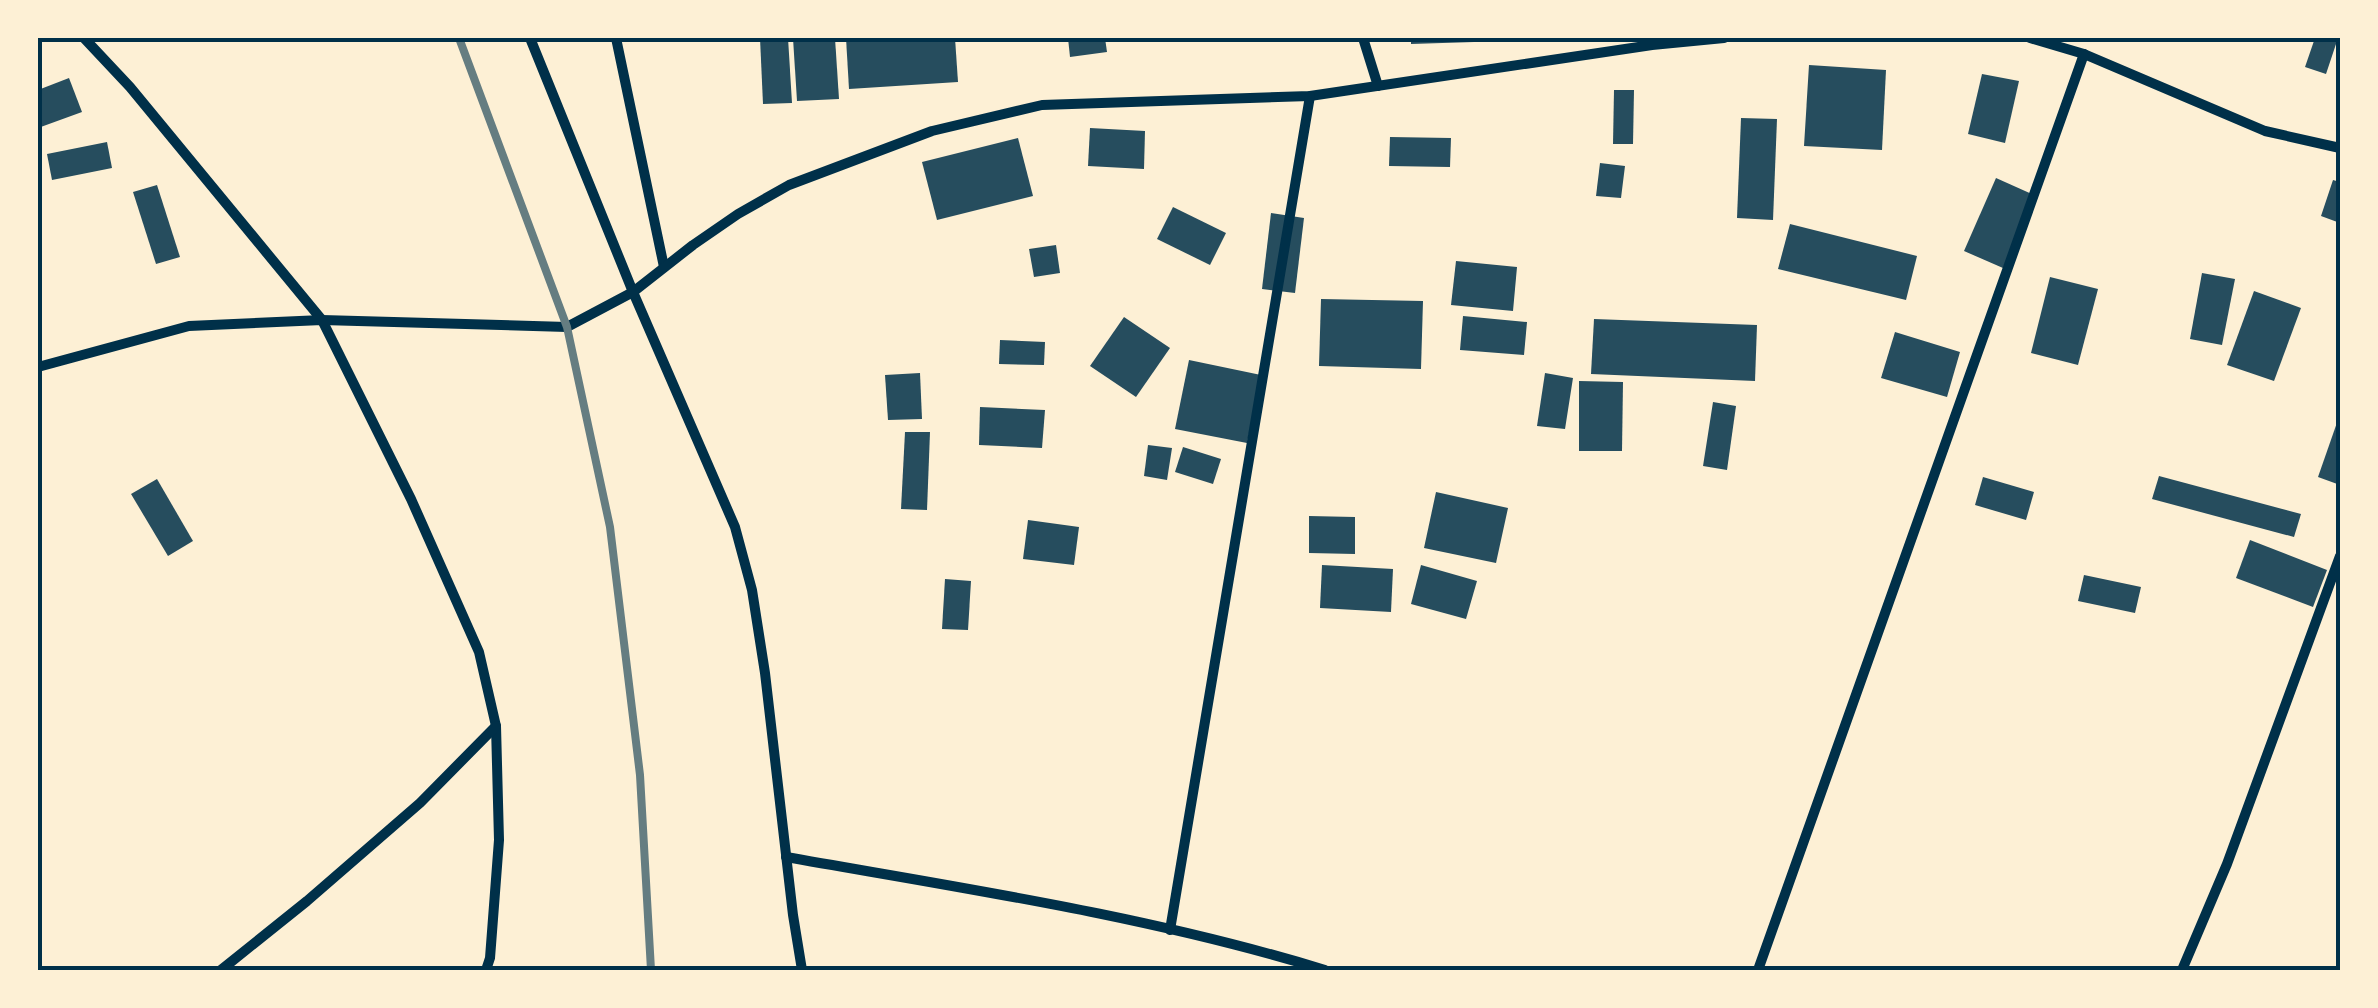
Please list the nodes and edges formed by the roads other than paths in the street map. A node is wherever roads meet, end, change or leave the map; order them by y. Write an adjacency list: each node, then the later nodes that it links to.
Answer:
1 (84, 38): 14 (street)
2 (530, 38): 13 (street)
3 (616, 38): 12 (street)
4 (1363, 38): 9 (street)
5 (1724, 38): 7 (street)
6 (2030, 38): 8 (street)
7 (1651, 41): 9 (street)
8 (2084, 54): 11 (street); 24 (street)
9 (1378, 86): 10 (street)
10 (1310, 96): 12 (street); 19 (street)
11 (2340, 148)
12 (664, 268): 13 (street)
13 (633, 292): 14 (street); 18 (street)
14 (322, 320): 15 (street); 17 (street)
15 (38, 367)
16 (2340, 556): 25 (street)
17 (496, 726): 20 (street); 21 (street)
18 (786, 856): 19 (street); 22 (street)
19 (1170, 930): 23 (street)
20 (221, 970)
21 (486, 970)
22 (802, 970)
23 (1324, 970)
24 (1758, 970)
25 (2182, 970)

